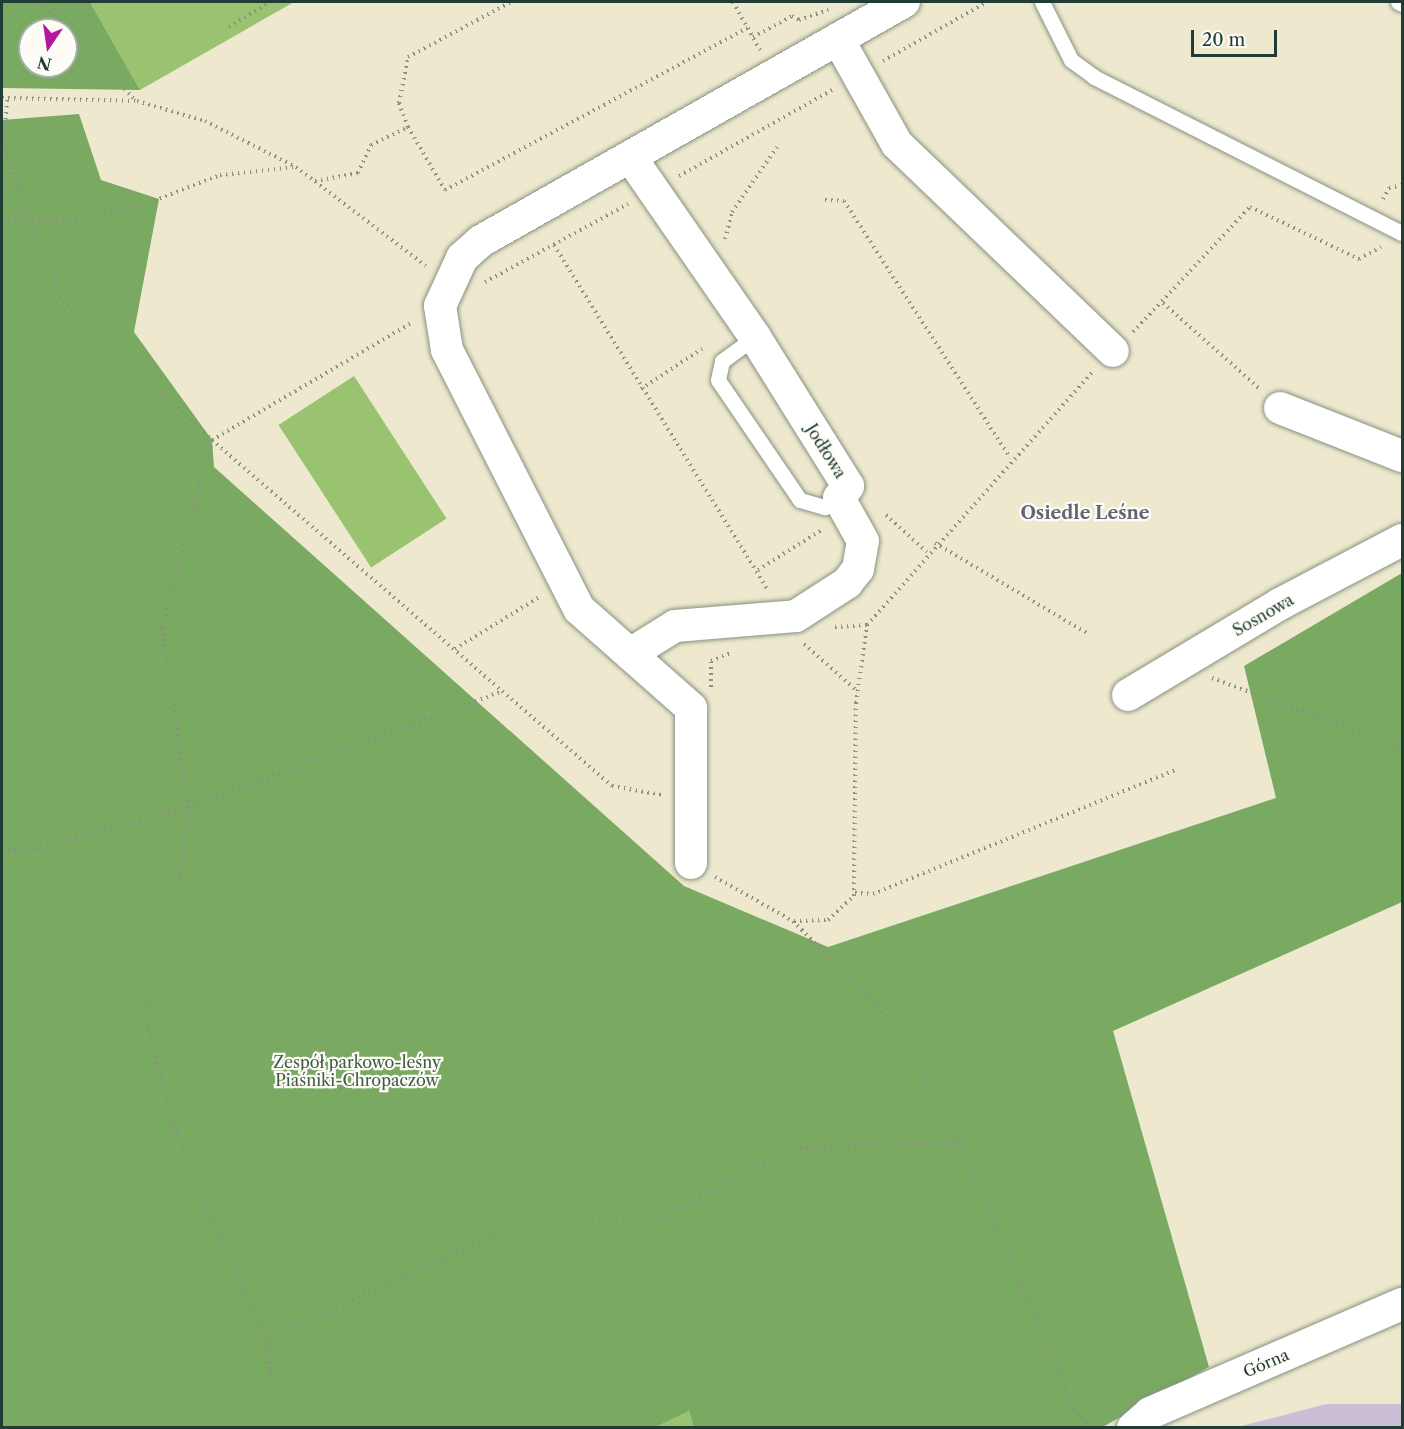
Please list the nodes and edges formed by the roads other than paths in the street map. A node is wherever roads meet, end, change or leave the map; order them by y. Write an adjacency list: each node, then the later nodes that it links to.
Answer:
1 (904, 2): 5 (street)
2 (1042, 2): 7 (lane)
3 (1398, 2): 4 (lane)
4 (1402, 4)
5 (839, 27): 6 (street); 9 (street)
6 (631, 158): 8 (street, Jodłowa); 14 (street)
7 (1396, 237)
8 (755, 337): 12 (street, Jodłowa); 12 (lane)
9 (1113, 351)
10 (1280, 408): 11 (street)
11 (1402, 456)
12 (839, 498): 14 (street, Jodłowa)
13 (1402, 540): 15 (street, Sosnowa)
14 (630, 654): 16 (street)
15 (1128, 695)
16 (691, 863)
17 (1402, 1304): 18 (street, Górna)
18 (1133, 1428)

